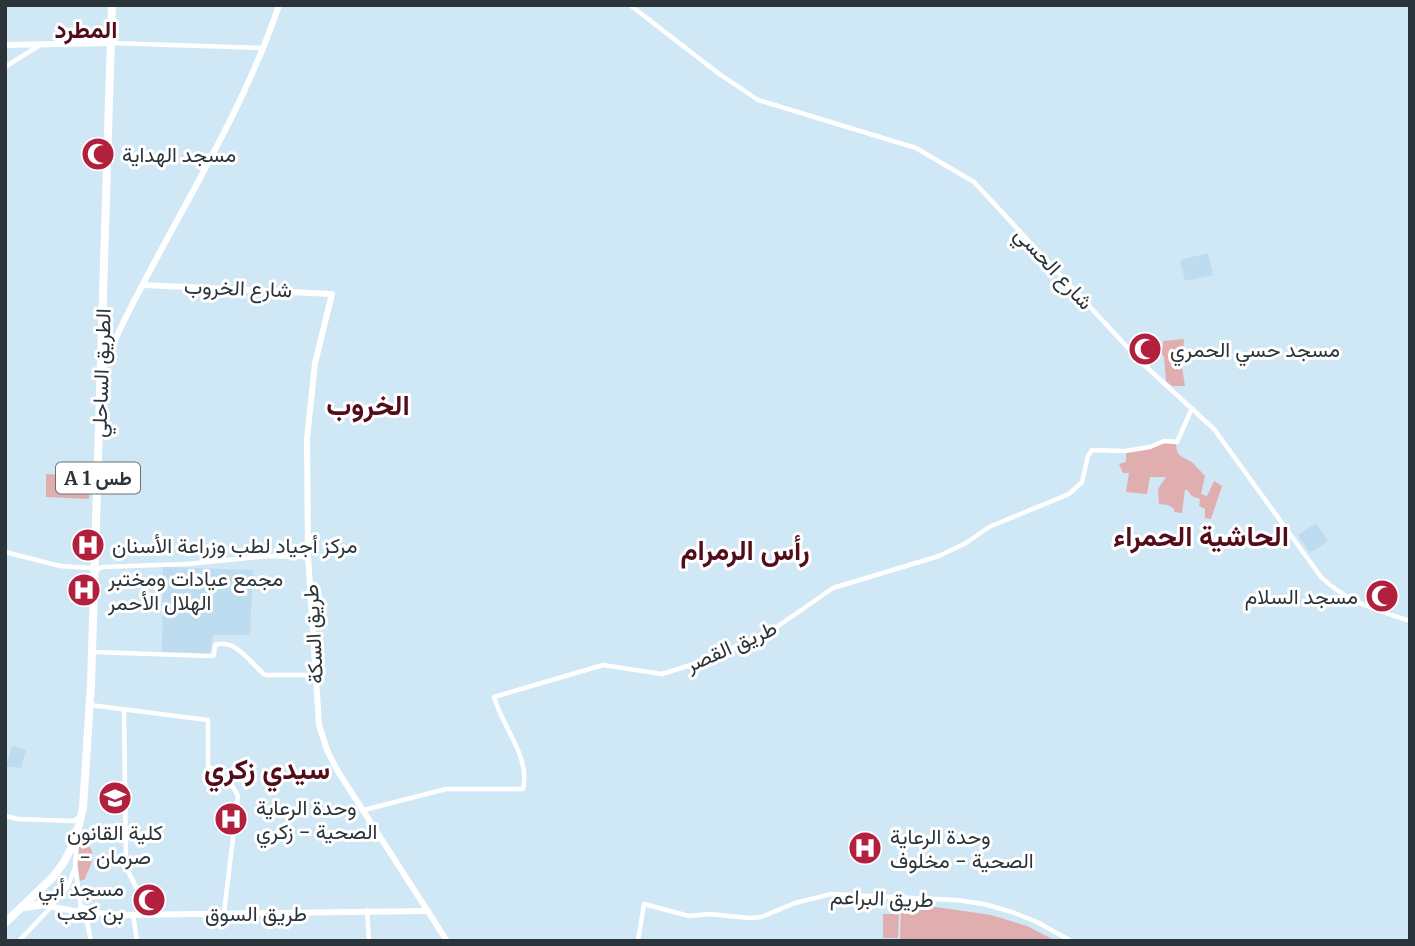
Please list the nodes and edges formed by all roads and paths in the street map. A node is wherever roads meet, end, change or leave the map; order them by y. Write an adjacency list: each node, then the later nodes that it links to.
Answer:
1 (110, 5): 6 (highway, الطريق الساحلي / A 1 طس)
2 (279, 5): 7 (main road)
3 (629, 5): 13 (street, شارع الحسي)
4 (43, 44): 5 (main road); 6 (main road); 8 (street)
5 (5, 45)
6 (110, 45): 7 (street); 11 (highway, الطريق الساحلي / A 1 طس)
7 (260, 51): 9 (main road)
8 (5, 67)
9 (144, 285): 10 (main road, شارع الخروب); 14 (main road)
10 (332, 293): 18 (main road, طريق السكة)
11 (102, 295): 14 (highway, الطريق الساحلي / A 1 طس); 16 (highway, الطريق الساحلي / A 1 طس)
12 (1134, 346): 13 (street)
13 (1132, 352): 15 (street, شارع الحسي)
14 (105, 354): 16 (highway, الطريق الساحلي / A 1 طس)
15 (1192, 408): 20 (street, شارع الحسي); 26 (street, طريق القصر)
16 (96, 468): 19 (highway, الطريق الساحلي / A 1 طس)
17 (5, 552): 19 (street)
18 (307, 556): 19 (street); 22 (main road, طريق السكة)
19 (93, 566): 21 (highway, الطريق الساحلي / A 1 طس); 25 (highway, الطريق الساحلي / A 1 طس)
20 (1410, 621)
21 (93, 652): 22 (street); 23 (highway, الطريق الساحلي / A 1 طس)
22 (315, 676): 26 (main road, طريق السكة)
23 (90, 705): 24 (street); 25 (highway, الطريق الساحلي / A 1 طس)
24 (124, 710): 35 (street); 37 (street)
25 (86, 743): 28 (highway, الطريق الساحلي / A 1 طس); 29 (highway, الطريق الساحلي / A 1 طس)
26 (364, 810): 34 (main road, طريق السكة)
27 (5, 816): 28 (street)
28 (73, 819): 29 (highway, الطريق الساحلي / A 1 طس)
29 (77, 830): 30 (highway, الطريق الساحلي / A 1 طس); 31 (street); 32 (highway, الطريق الساحلي / A 1 طس)
30 (68, 856): 31 (street); 32 (highway, الطريق الساحلي / A 1 طس)
31 (76, 865): 32 (street); 33 (street)
32 (38, 903): 33 (main road, طريق السوق); 40 (highway, الطريق الساحلي / A 1 طس); 42 (street)
33 (82, 909): 38 (main road, طريق السوق); 39 (main road, طريق السوق); 41 (street); 43 (street)
34 (427, 909): 36 (main road, طريق السوق); 46 (main road, طريق السكة)
35 (147, 911): 37 (main road, طريق السوق); 39 (main road, طريق السوق)
36 (368, 911): 37 (main road, طريق السوق); 45 (street)
37 (224, 912): 39 (main road, طريق السوق)
38 (94, 913): 39 (main road, طريق السوق); 41 (main road)
39 (133, 914): 44 (street)
40 (5, 920)
41 (87, 921): 43 (street)
42 (18, 941)
43 (90, 941)
44 (137, 941)
45 (369, 941)
46 (447, 941)
47 (638, 941): 48 (street, طريق البراعم)
48 (1071, 941)

